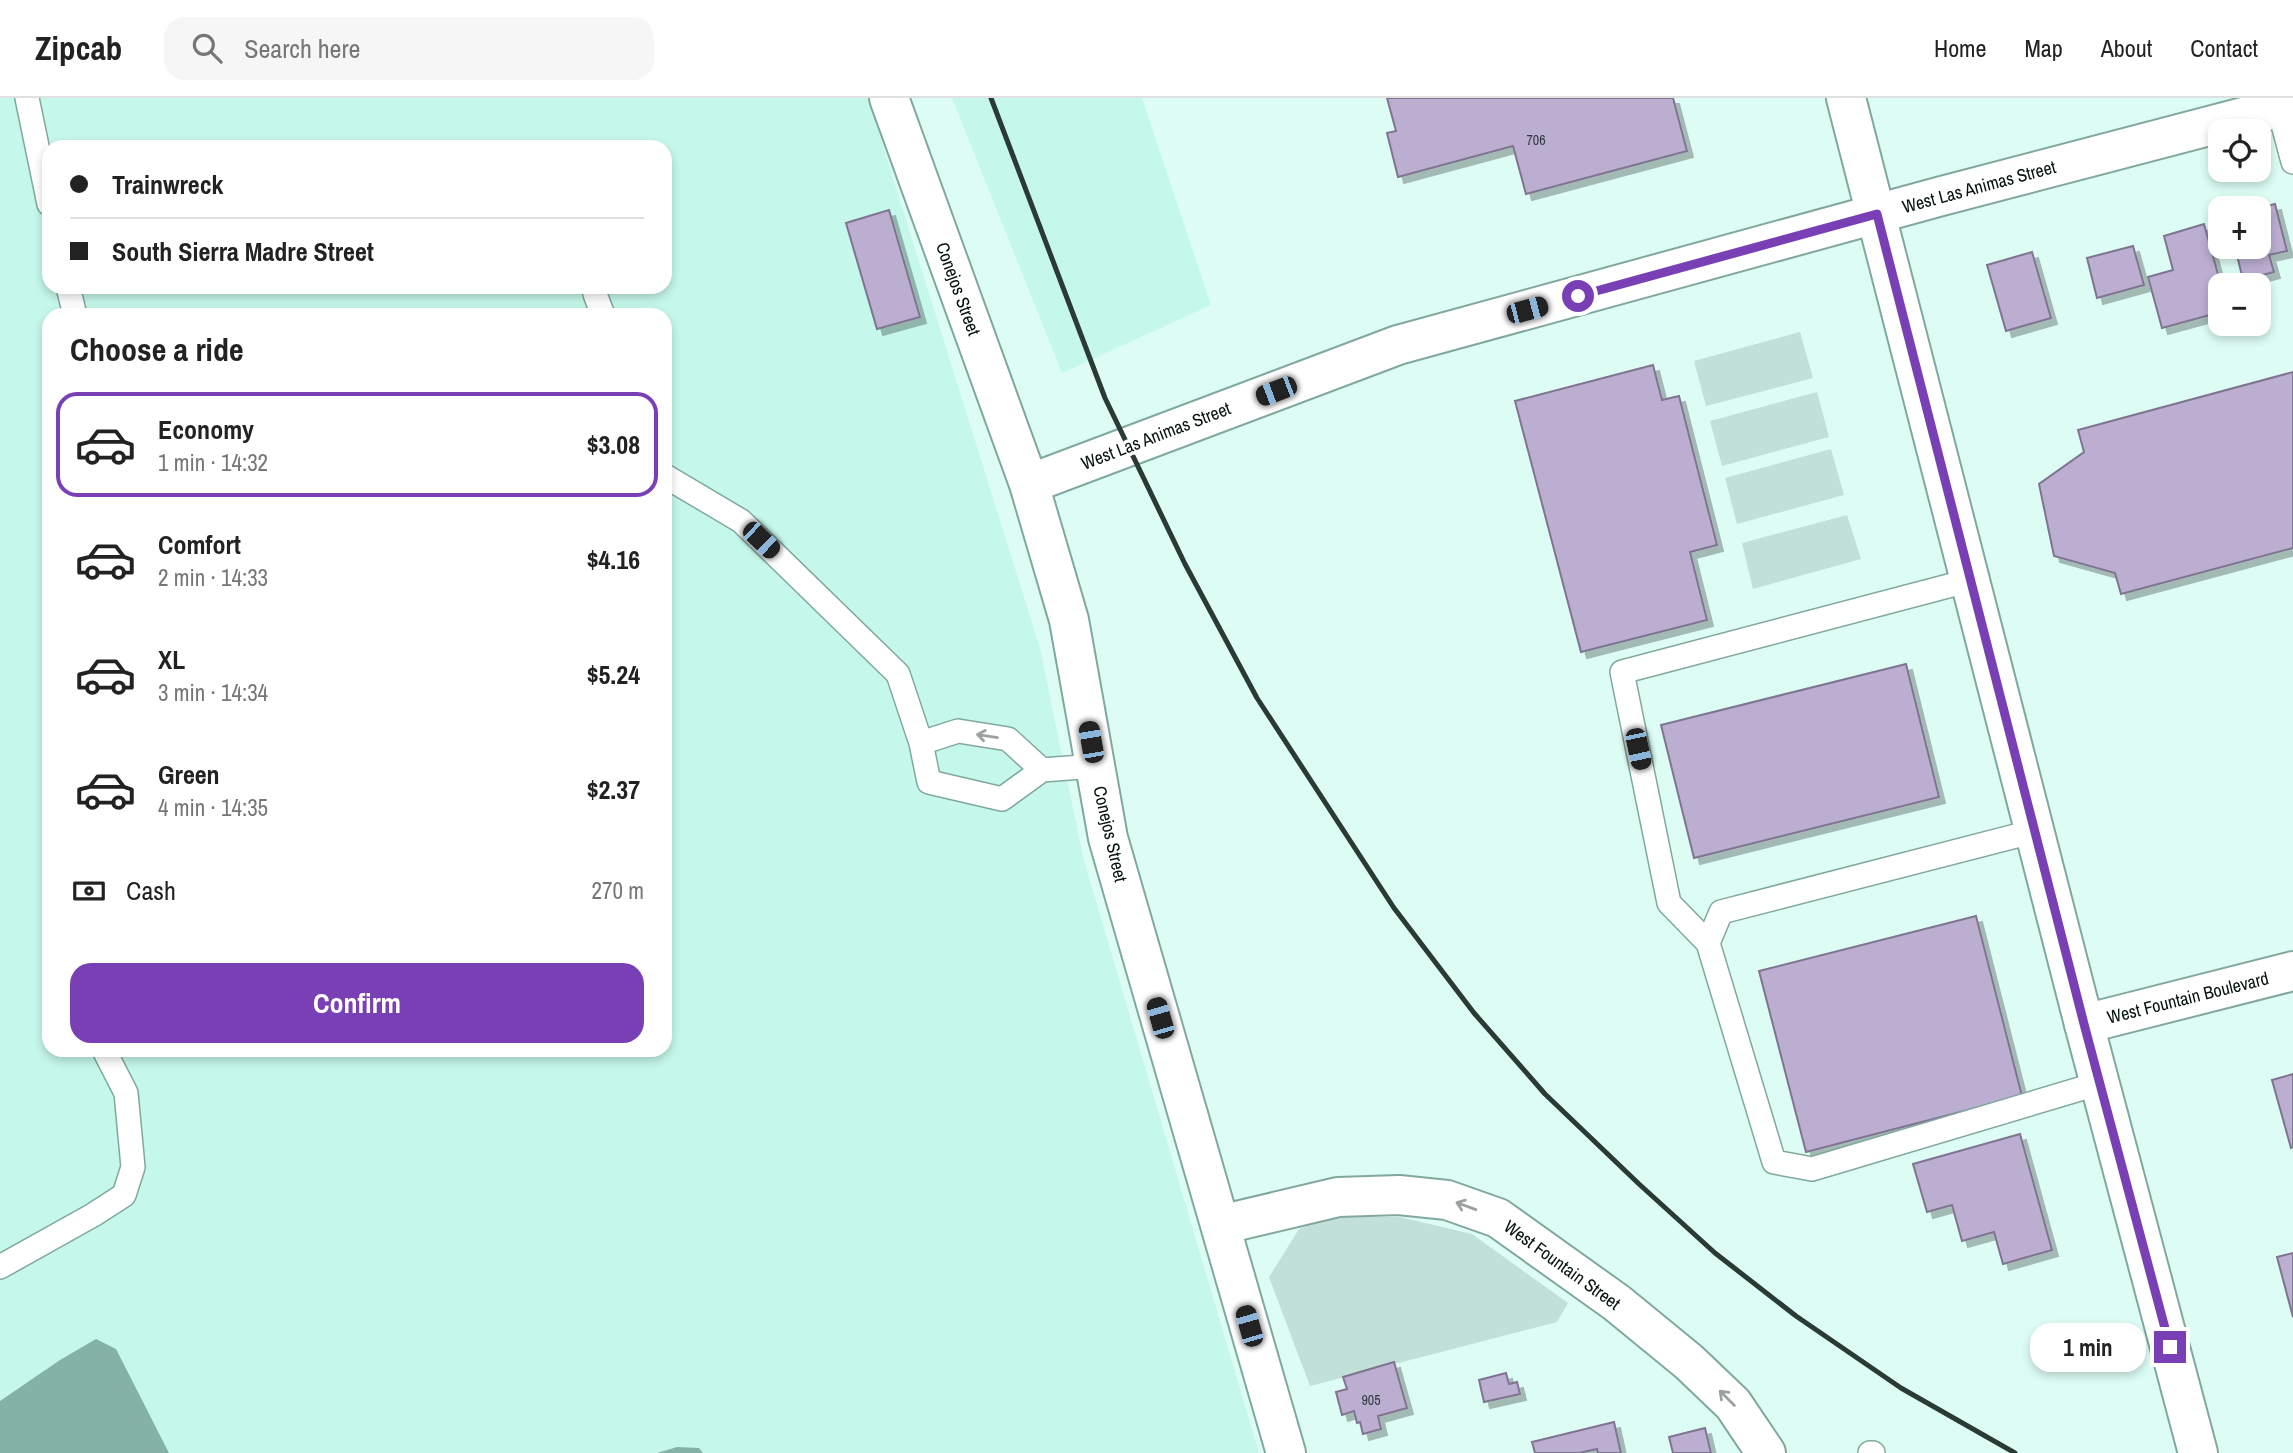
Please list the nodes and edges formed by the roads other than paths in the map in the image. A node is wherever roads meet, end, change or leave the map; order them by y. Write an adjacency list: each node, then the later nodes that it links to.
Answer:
1 (27, 98): 6 (lane)
2 (889, 98): 9 (street, Conejos Street)
3 (1846, 98): 7 (street)
4 (2283, 103): 5 (lane); 7 (street, West Las Animas Street)
5 (2293, 162)
6 (42, 170)
7 (1877, 214): 9 (street, West Las Animas Street); 10 (street)
8 (672, 480): 11 (lane)
9 (1029, 484): 12 (street, Conejos Street)
10 (1971, 580): 14 (street); 15 (lane)
11 (921, 743): 13 (lane, one-way to 11); 13 (lane)
12 (1096, 766): 13 (lane); 20 (street, Conejos Street)
13 (1042, 771)
14 (2035, 831): 15 (lane); 17 (street)
15 (1707, 943): 19 (lane)
16 (2293, 971): 17 (street, West Fountain Boulevard)
17 (2084, 1024): 19 (street)
18 (108, 1057): 21 (lane)
19 (2100, 1083): 24 (street)
20 (1220, 1225): 22 (street, Conejos Street); 23 (street, West Fountain Street, one-way to 20)
21 (0, 1267)
22 (1286, 1453)
23 (1766, 1453)
24 (2198, 1453)

